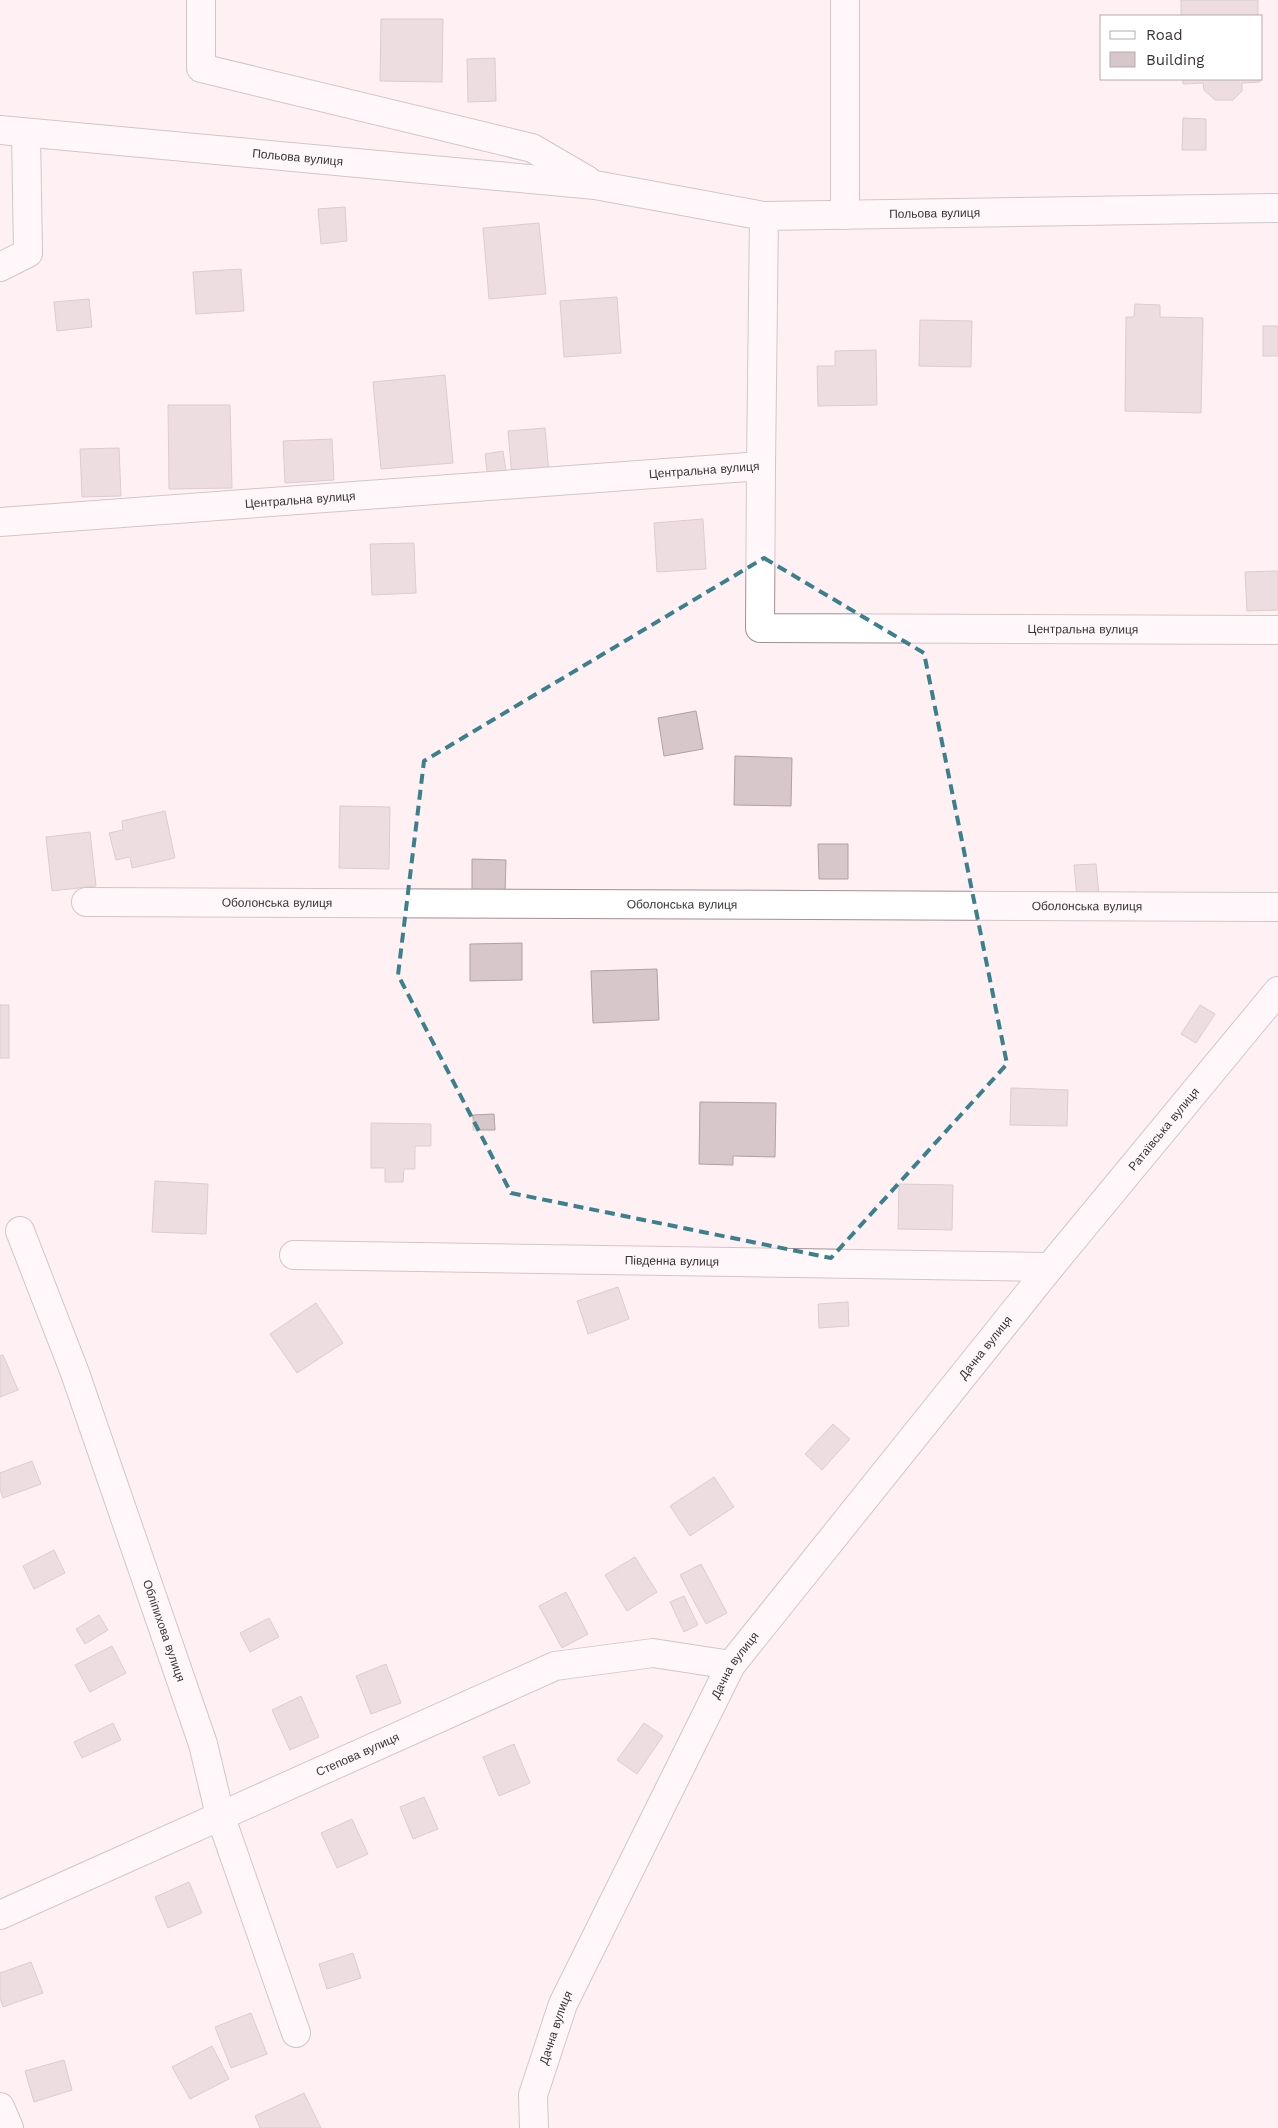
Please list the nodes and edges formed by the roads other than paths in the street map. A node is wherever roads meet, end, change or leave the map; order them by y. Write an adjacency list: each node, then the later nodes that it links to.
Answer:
1 (201, 0): 4 (street, Польова вулиця)
2 (845, 0): 6 (street)
3 (13, 132): 4 (street, Польова вулиця); 8 (street)
4 (595, 184): 7 (street, Польова вулиця)
5 (1278, 208): 6 (street, Польова вулиця)
6 (845, 215): 7 (street, Польова вулиця)
7 (764, 216): 9 (street)
8 (0, 267)
9 (761, 466): 10 (street, Центральна вулиця); 11 (street, Центральна вулиця)
10 (0, 522)
11 (1278, 630)
12 (86, 902): 13 (street, Оболонська вулиця)
13 (1278, 907)
14 (1278, 991): 17 (street, Ратаївська вулиця)
15 (20, 1232): 19 (street, Обліпихова вулиця)
16 (294, 1254): 17 (street, Південна вулиця)
17 (1050, 1267): 18 (street, Дачна вулиця)
18 (731, 1666): 19 (street, Степова вулиця); 24 (street, Дачна вулиця)
19 (220, 1815): 20 (street, Степова вулиця); 21 (street, Обліпихова вулиця)
20 (0, 1915)
21 (296, 2033)
22 (0, 2107): 23 (street)
23 (8, 2128)
24 (534, 2128)

